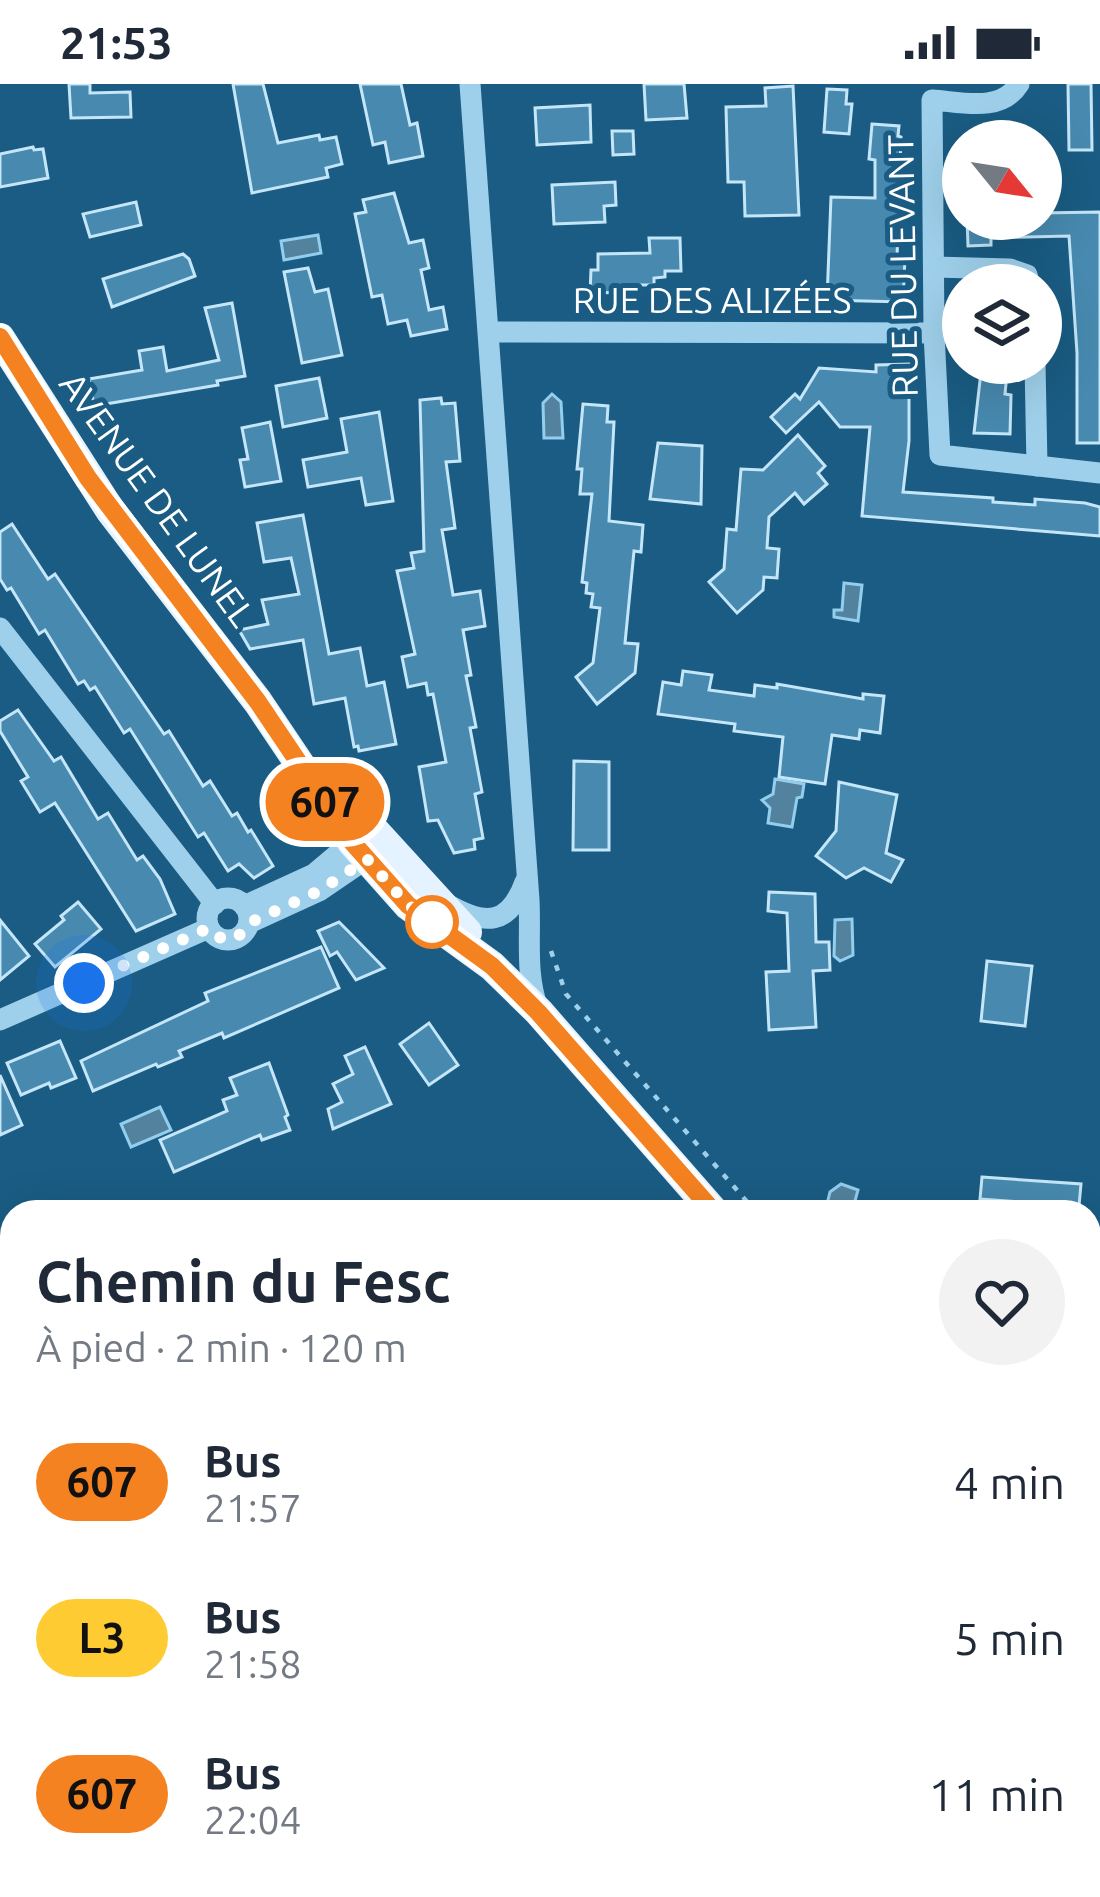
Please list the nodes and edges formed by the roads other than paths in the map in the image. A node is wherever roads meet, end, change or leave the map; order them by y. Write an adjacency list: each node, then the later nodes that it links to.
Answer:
1 (470, 84): 5 (street)
2 (1019, 84): 3 (street, RUE DU LEVANT)
3 (934, 267): 4 (street); 6 (street, RUE DU LEVANT)
4 (942, 267)
5 (489, 332): 6 (street, RUE DES ALIZÉES); 13 (street)
6 (934, 333): 9 (street, RUE DU LEVANT)
7 (0, 338): 12 (main road, AVENUE DE LUNEL)
8 (1035, 384): 9 (street)
9 (1037, 466): 10 (street)
10 (1100, 472)
11 (0, 628): 15 (street)
12 (365, 845): 14 (main road, AVENUE DE LUNEL); 16 (street); 18 (main road, AVENUE DE LUNEL)
13 (526, 876): 14 (street); 19 (street)
14 (439, 899): 18 (main road, AVENUE DE LUNEL)
15 (215, 904): 16 (street); 17 (street)
16 (246, 914): 17 (street)
17 (209, 928): 20 (street)
18 (492, 966): 19 (main road, AVENUE DE LUNEL)
19 (538, 1012): 21 (main road, AVENUE DE LUNEL)
20 (0, 1020)
21 (703, 1200)

